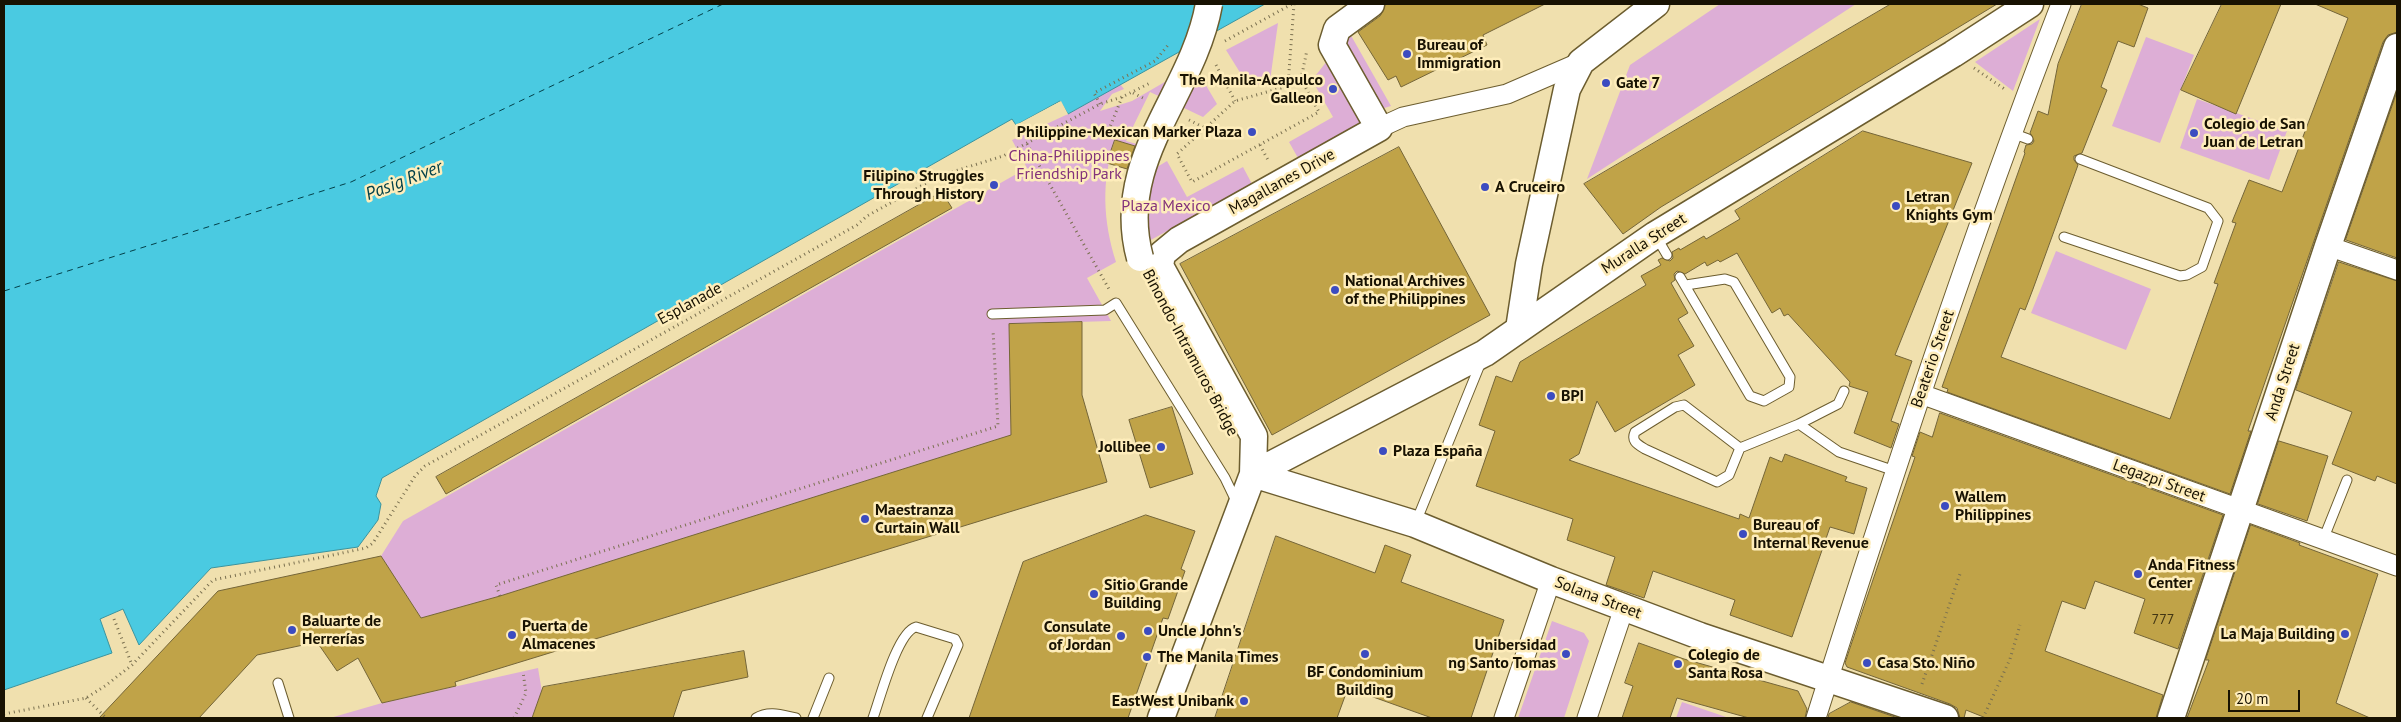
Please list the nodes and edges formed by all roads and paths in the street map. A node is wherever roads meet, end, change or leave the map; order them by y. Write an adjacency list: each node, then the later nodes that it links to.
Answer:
1 (1209, 4): 40 (street, Binondo-Intramuros Bridge, bridge)
2 (1294, 4): 14 (path)
3 (1371, 4): 20 (street)
4 (1656, 4): 11 (street, Magallanes Drive)
5 (2030, 4): 10 (street, Muralla Street)
6 (2061, 4): 18 (street, Beaterio Street)
7 (1170, 41): 19 (path)
8 (1308, 45): 13 (path)
9 (2397, 47): 27 (street, Anda Street)
10 (1953, 54): 18 (path); 33 (street, Muralla Street)
11 (1581, 62): 20 (street, Magallanes Drive); 33 (street, Magallanes Drive)
12 (1215, 63): 17 (path)
13 (1300, 79): 14 (path); 23 (path)
14 (1288, 86): 17 (path)
15 (1132, 92): 16 (path, Esplanade)
16 (1122, 97): 19 (path, Esplanade); 21 (path)
17 (1235, 101): 23 (path)
18 (2023, 102): 36 (street, Beaterio Street)
19 (1100, 104): 22 (path, Esplanade)
20 (1380, 128): 40 (street, Magallanes Drive)
21 (1108, 132)
22 (1027, 144): 31 (path); 53 (path, Esplanade)
23 (1260, 145): 25 (path)
24 (2080, 159): 26 (lane)
25 (1270, 165)
26 (2064, 237)
27 (2328, 246): 28 (street); 43 (street, Anda Street)
28 (2397, 270)
29 (1680, 277): 30 (lane)
30 (1686, 285): 30 (lane)
31 (1116, 303): 32 (lane); 42 (lane)
32 (992, 314): 49 (path)
33 (1519, 329): 34 (street, Muralla Street)
34 (1485, 353): 40 (street, Muralla Street); 44 (lane)
35 (1844, 391): 37 (lane)
36 (1921, 394): 39 (street, Beaterio Street); 43 (street, Legazpi Street)
37 (1799, 424): 38 (lane); 39 (lane)
38 (1740, 448): 38 (lane)
39 (1895, 471): 56 (street, Beaterio Street)
40 (1253, 474): 42 (street); 44 (street, Solana Street)
41 (2347, 480): 45 (lane)
42 (1240, 508): 69 (street)
43 (2241, 511): 45 (street, Legazpi Street); 75 (street, Anda Street)
44 (1415, 524): 48 (street, Solana Street)
45 (2323, 540): 46 (street, Legazpi Street)
46 (2397, 566)
47 (1960, 574): 59 (path)
48 (1551, 580): 50 (street, Solana Street); 70 (street)
49 (500, 596)
50 (1624, 608): 56 (street, Solana Street); 71 (street)
51 (114, 619): 53 (path)
52 (2020, 625): 74 (path)
53 (132, 665): 58 (path, Esplanade)
54 (523, 672): 63 (path)
55 (829, 678): 66 (lane)
56 (1828, 679): 59 (street, Solana Street); 72 (street, Beaterio Street)
57 (278, 683): 62 (lane)
58 (86, 698): 60 (path); 61 (path)
59 (1914, 707): 73 (street, Solana Street)
60 (4, 714)
61 (106, 718)
62 (289, 718)
63 (514, 718)
64 (756, 718): 65 (lane)
65 (796, 718)
66 (813, 718)
67 (873, 718): 68 (lane)
68 (927, 718)
69 (1161, 718)
70 (1504, 718)
71 (1587, 718)
72 (1816, 718)
73 (1945, 718)
74 (1983, 718)
75 (2171, 718)

